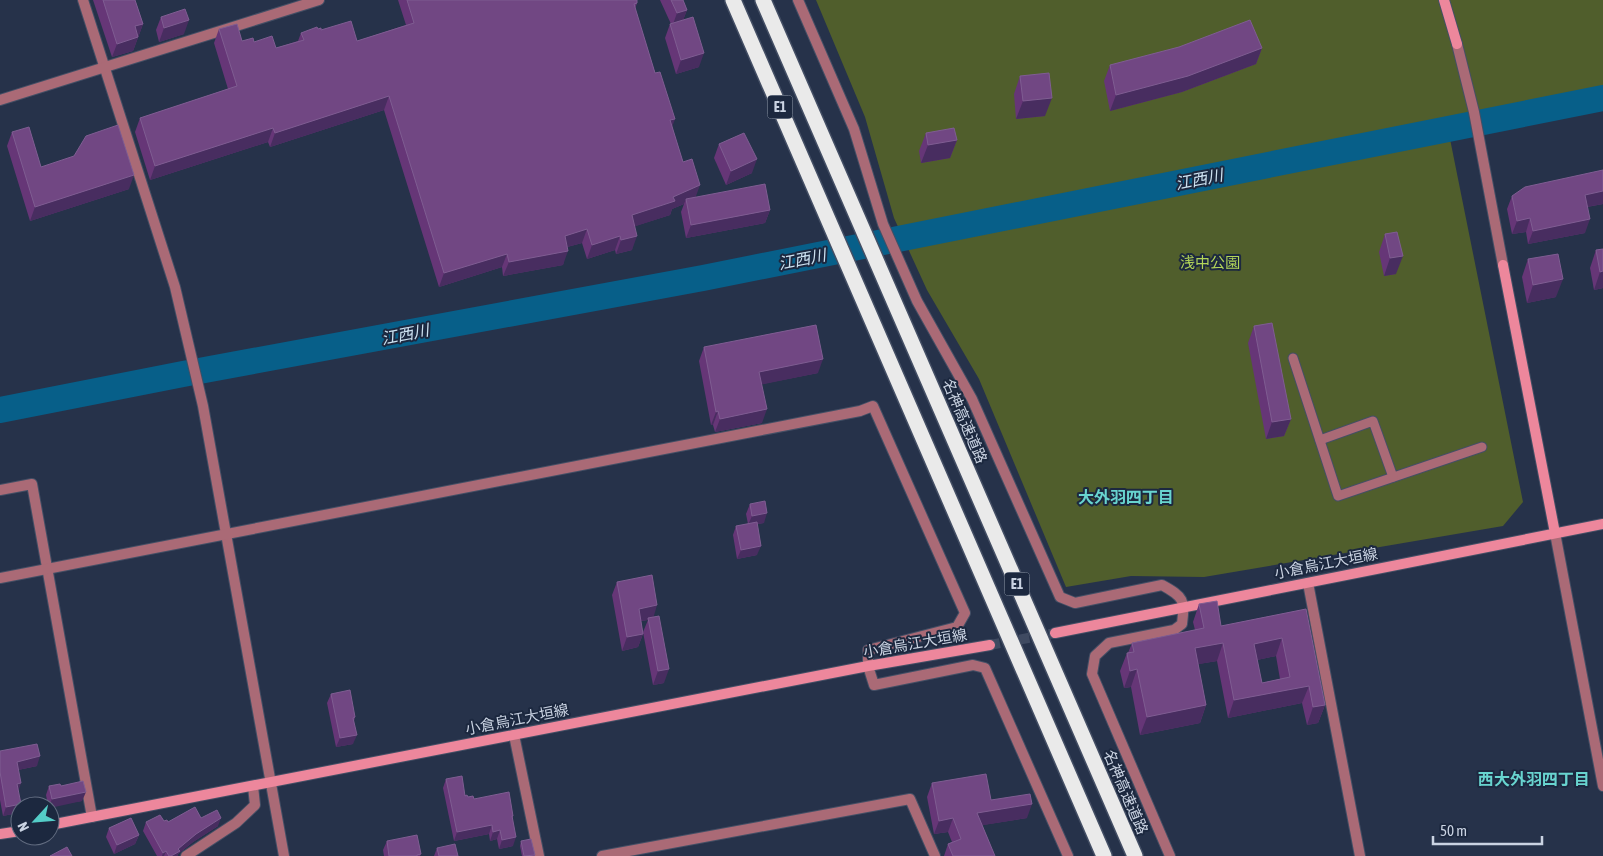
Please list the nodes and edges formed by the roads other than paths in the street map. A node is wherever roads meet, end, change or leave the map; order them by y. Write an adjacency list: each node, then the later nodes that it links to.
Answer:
1 (84, 0): 8 (street)
2 (319, 0): 8 (street)
3 (733, 0): 38 (highway, E1)
4 (762, 0): 39 (highway, 名神高速道路 / E1)
5 (798, 0): 22 (street)
6 (1444, 0): 7 (main road)
7 (1457, 44): 10 (street)
8 (105, 68): 9 (street); 18 (street)
9 (0, 100)
10 (1503, 265): 17 (main road)
11 (1293, 358): 12 (lane)
12 (1320, 440): 14 (lane); 14 (lane)
13 (1482, 447): 14 (lane)
14 (1393, 477)
15 (0, 490): 19 (street)
16 (1603, 524): 17 (main road, 小倉烏江大垣線)
17 (1555, 533): 21 (main road, 小倉烏江大垣線); 28 (street)
18 (226, 534): 19 (street); 25 (street); 27 (street)
19 (47, 568): 20 (street); 30 (street)
20 (0, 578)
21 (1308, 583): 22 (main road, 小倉烏江大垣線); 41 (street)
22 (1184, 606): 23 (main road, 小倉烏江大垣線); 40 (street)
23 (1055, 633)
24 (990, 645): 25 (main road, 小倉烏江大垣線)
25 (868, 666): 26 (main road, 小倉烏江大垣線); 37 (street)
26 (514, 735): 27 (main road, 小倉烏江大垣線); 34 (street)
27 (270, 782): 29 (main road, 小倉烏江大垣線); 33 (street)
28 (1603, 785)
29 (253, 786): 30 (main road, 小倉烏江大垣線); 32 (street)
30 (92, 817): 31 (main road, 小倉烏江大垣線)
31 (60, 823)
32 (186, 856)
33 (284, 856)
34 (539, 856)
35 (602, 856): 36 (street)
36 (935, 856)
37 (1068, 856)
38 (1104, 856)
39 (1135, 856)
40 (1170, 856)
41 (1360, 856)

